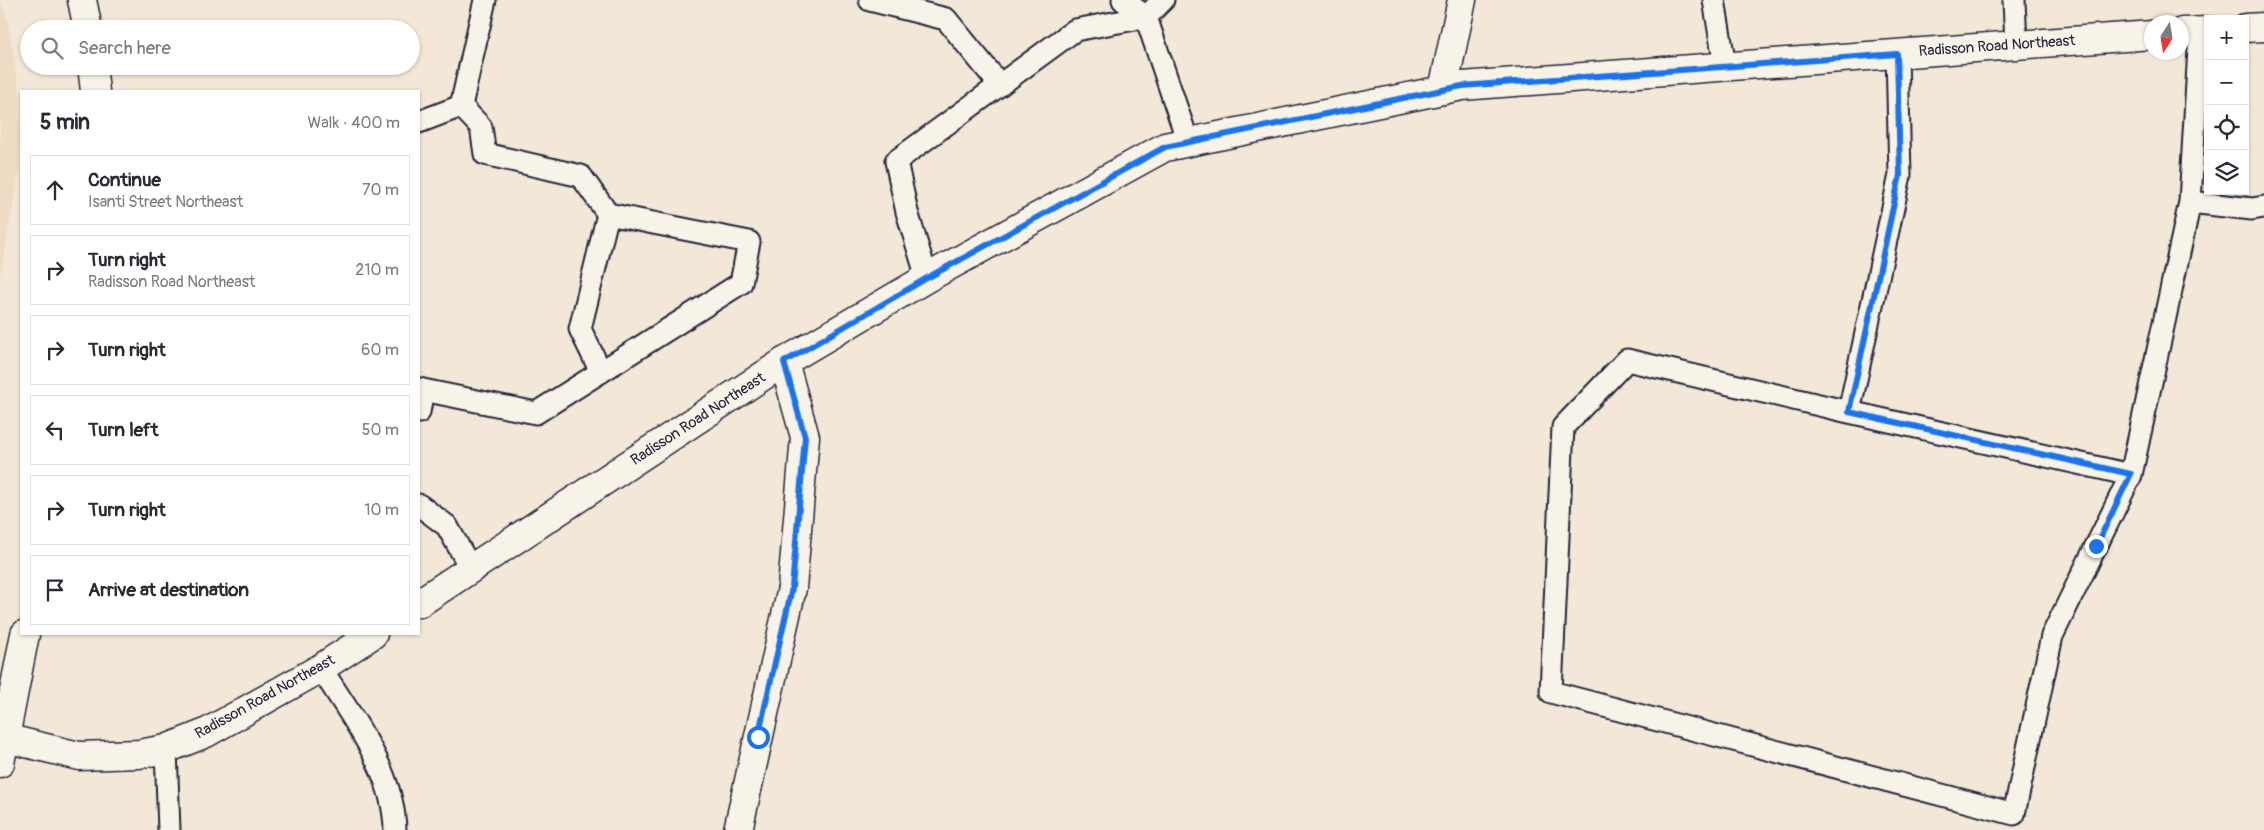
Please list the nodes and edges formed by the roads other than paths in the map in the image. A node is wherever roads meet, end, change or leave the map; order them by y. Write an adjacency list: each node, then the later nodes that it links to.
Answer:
1 (82, 0): 10 (street)
2 (485, 0): 22 (lane)
3 (870, 0): 19 (lane)
4 (1123, 0): 9 (lane)
5 (1163, 0): 9 (lane)
6 (1462, 0): 21 (street)
7 (1714, 0): 17 (lane)
8 (2014, 0): 15 (lane)
9 (1146, 17): 19 (lane); 24 (lane)
10 (86, 20)
11 (2264, 27): 12 (street)
12 (2249, 28)
13 (2196, 31): 25 (lane)
14 (2144, 36): 15 (street, Radisson Road Northeast)
15 (2016, 45): 16 (street, Radisson Road Northeast)
16 (1897, 54): 17 (street, Radisson Road Northeast); 32 (lane)
17 (1725, 66): 21 (street, Radisson Road Northeast)
18 (93, 75): 20 (street)
19 (1000, 85): 28 (lane)
20 (95, 90)
21 (1443, 90): 24 (street, Radisson Road Northeast)
22 (461, 106): 23 (lane); 27 (lane)
23 (420, 122)
24 (1188, 142): 28 (street, Radisson Road Northeast)
25 (2190, 202): 26 (lane); 33 (lane)
26 (2264, 207)
27 (608, 214): 30 (lane); 30 (lane)
28 (927, 278): 29 (street, Radisson Road Northeast)
29 (784, 362): 35 (street, Radisson Road Northeast); 44 (street)
30 (601, 372): 31 (lane)
31 (421, 390)
32 (1849, 412): 33 (lane); 33 (lane)
33 (2131, 474)
34 (420, 506): 35 (lane)
35 (472, 569): 36 (street, Radisson Road Northeast)
36 (420, 602)
37 (25, 635): 41 (street)
38 (371, 635): 39 (street, Radisson Road Northeast)
39 (321, 668): 40 (street, Radisson Road Northeast); 43 (lane)
40 (166, 749): 41 (street, Radisson Road Northeast); 42 (lane)
41 (3, 751)
42 (169, 830)
43 (395, 830)
44 (738, 830)

